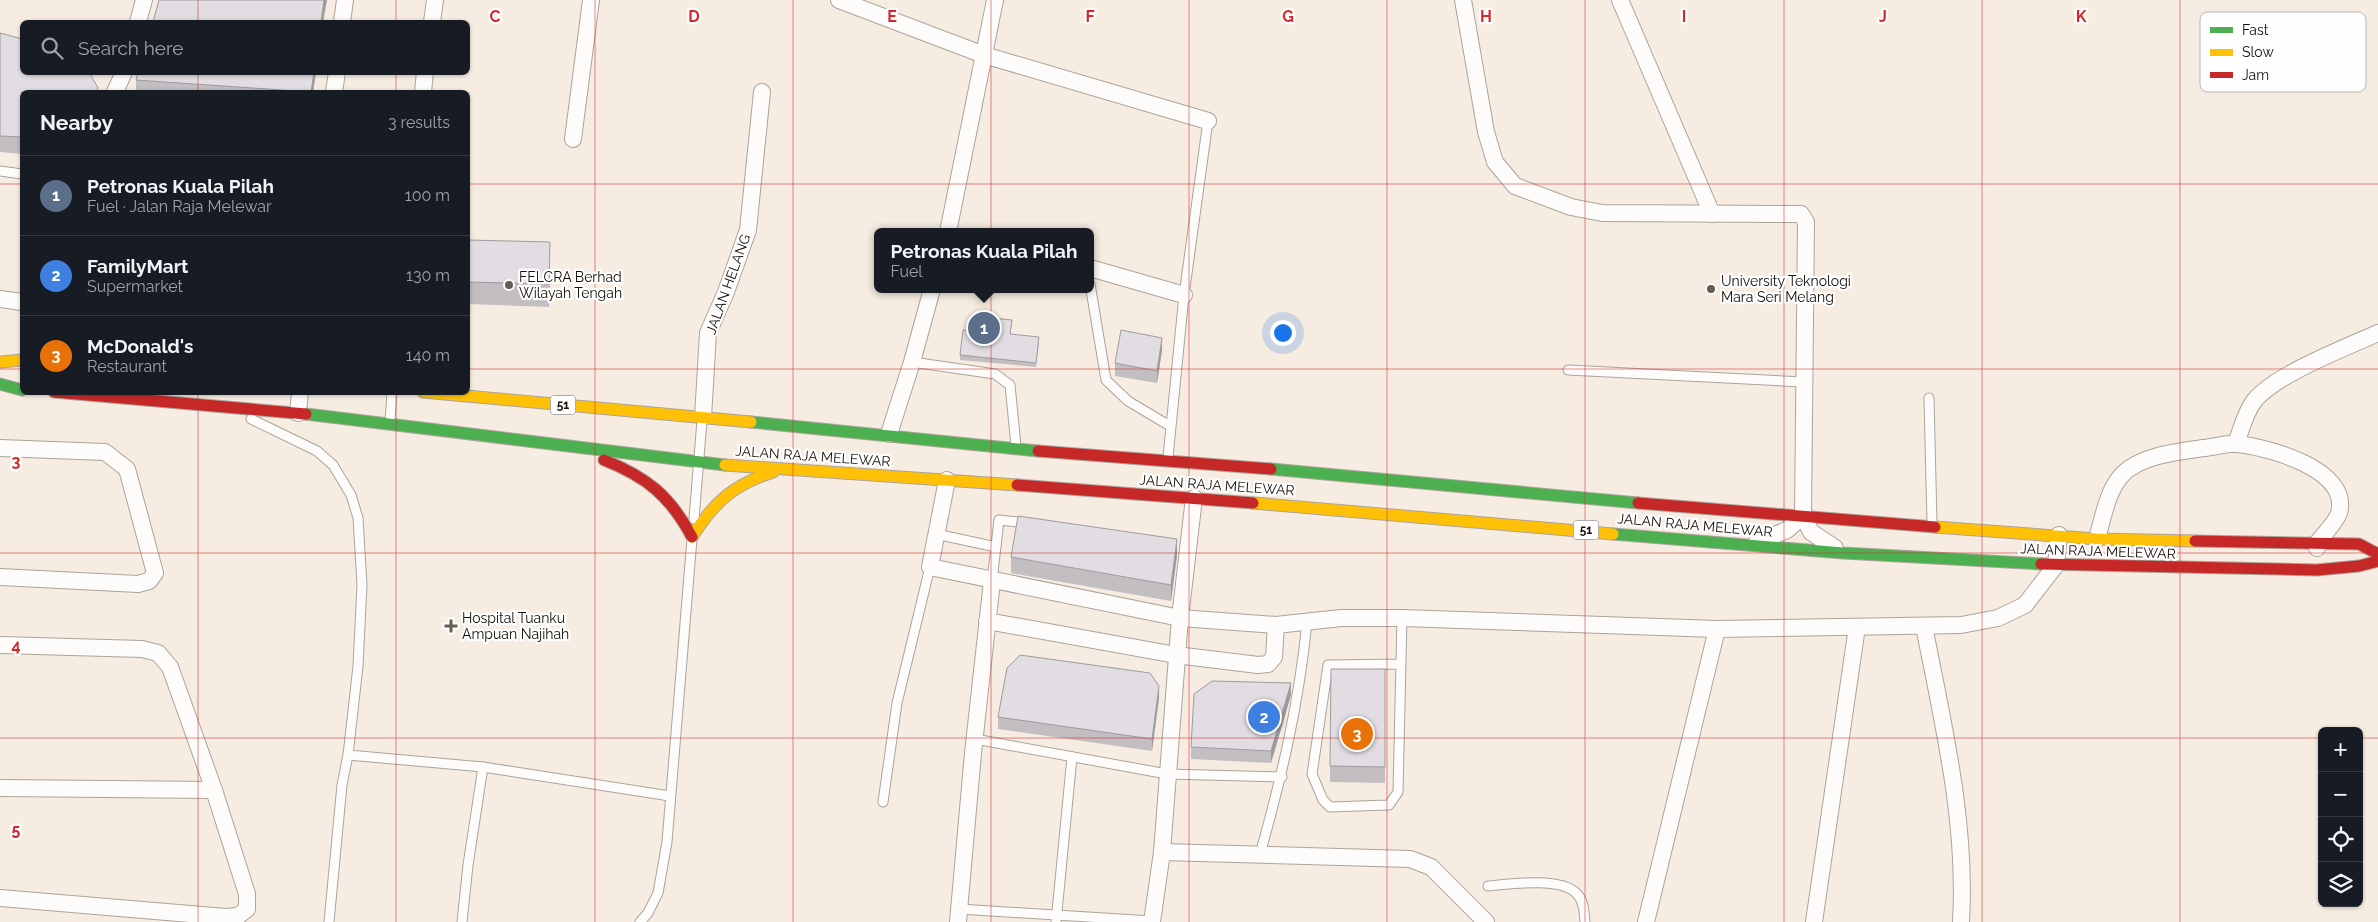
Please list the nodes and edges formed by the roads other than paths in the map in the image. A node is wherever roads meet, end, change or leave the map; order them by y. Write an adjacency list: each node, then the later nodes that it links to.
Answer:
1 (144, 0): 9 (street)
2 (345, 0): 10 (street)
3 (435, 0): 11 (street)
4 (591, 0): 21 (street)
5 (839, 0): 12 (street)
6 (994, 0): 12 (street)
7 (1463, 0): 24 (street)
8 (1620, 0): 24 (street)
9 (139, 20)
10 (342, 20)
11 (432, 20)
12 (984, 55): 20 (street); 25 (street)
13 (123, 75): 16 (street)
14 (336, 75): 17 (street)
15 (425, 75): 18 (street)
16 (116, 90)
17 (334, 90)
18 (423, 90)
19 (762, 92): 47 (street, JALAN HELANG)
20 (1208, 121): 29 (lane)
21 (573, 139)
22 (0, 171): 23 (lane)
23 (20, 174)
24 (1712, 214): 37 (street)
25 (953, 228)
26 (1094, 269): 29 (street)
27 (931, 293): 35 (street)
28 (1092, 293): 49 (lane)
29 (1184, 295): 49 (lane)
30 (0, 299): 31 (street)
31 (20, 302)
32 (2378, 333): 51 (street)
33 (20, 357): 34 (highway)
34 (0, 362)
35 (912, 362): 50 (street); 54 (lane)
36 (1568, 370): 37 (lane)
37 (1804, 382): 61 (street)
38 (0, 384): 39 (highway)
39 (20, 390)
40 (88, 395): 45 (highway, JALAN RAJA MELEWAR / 51)
41 (300, 395): 46 (street)
42 (392, 395): 48 (lane)
43 (456, 395): 47 (highway, JALAN RAJA MELEWAR / 51)
44 (1929, 398): 63 (lane)
45 (224, 407): 46 (highway, JALAN RAJA MELEWAR / 51); 92 (lane)
46 (298, 413): 48 (highway, JALAN RAJA MELEWAR / 51)
47 (702, 417): 50 (highway, JALAN RAJA MELEWAR / 51); 56 (lane)
48 (390, 425): 52 (highway, JALAN RAJA MELEWAR / 51)
49 (1170, 426): 55 (lane)
50 (889, 434): 54 (highway, JALAN RAJA MELEWAR / 51)
51 (2236, 444): 67 (street); 69 (street)
52 (565, 445): 56 (highway, JALAN RAJA MELEWAR / 51); 66 (highway)
53 (0, 448): 78 (street)
54 (1016, 449): 55 (highway, JALAN RAJA MELEWAR / 51)
55 (1168, 460): 60 (highway, JALAN RAJA MELEWAR / 51)
56 (698, 463): 57 (highway, JALAN RAJA MELEWAR / 51); 66 (lane)
57 (794, 469): 58 (highway, JALAN RAJA MELEWAR / 51); 66 (highway)
58 (947, 480): 59 (highway, JALAN RAJA MELEWAR / 51); 64 (street)
59 (1194, 498): 68 (highway, JALAN RAJA MELEWAR / 51); 80 (street)
60 (1707, 509): 61 (highway, JALAN RAJA MELEWAR / 51); 68 (highway)
61 (1803, 516): 63 (highway, JALAN RAJA MELEWAR / 51); 70 (street); 72 (street)
62 (1037, 524): 71 (lane)
63 (1932, 526): 65 (highway, JALAN RAJA MELEWAR / 51)
64 (936, 534): 71 (lane); 76 (street)
65 (2058, 536): 67 (highway, JALAN RAJA MELEWAR / 51); 75 (street)
66 (692, 537): 99 (lane)
67 (2097, 539): 69 (highway, JALAN RAJA MELEWAR / 51)
68 (1706, 542): 70 (highway, JALAN RAJA MELEWAR / 51)
69 (2317, 544): 73 (highway, JALAN RAJA MELEWAR / 51); 77 (street)
70 (1750, 545): 72 (highway, JALAN RAJA MELEWAR / 51)
71 (996, 547): 79 (lane)
72 (1842, 553): 75 (highway, JALAN RAJA MELEWAR / 51)
73 (2378, 554)
74 (2378, 561): 77 (highway, JALAN RAJA MELEWAR / 51)
75 (2056, 565): 77 (highway, JALAN RAJA MELEWAR / 51); 85 (street)
76 (930, 567): 79 (street); 100 (lane)
77 (2317, 570)
78 (0, 577)
79 (992, 581): 80 (street); 82 (street)
80 (1180, 618): 84 (street); 89 (street)
81 (1402, 618): 83 (street); 87 (street); 90 (lane)
82 (987, 621): 89 (street); 91 (street)
83 (1307, 622): 84 (street); 96 (lane)
84 (1276, 625): 89 (street)
85 (1924, 626): 86 (street); 115 (street)
86 (1857, 627): 87 (street); 114 (street)
87 (1717, 629): 113 (street)
88 (0, 645): 98 (street)
89 (1176, 655): 95 (street)
90 (1401, 664): 90 (lane)
91 (974, 739): 93 (lane); 105 (street)
92 (348, 755): 94 (lane); 107 (lane)
93 (1072, 757): 95 (lane); 106 (lane)
94 (483, 766): 99 (lane); 108 (lane)
95 (1167, 774): 96 (lane); 101 (street)
96 (1282, 777): 102 (lane)
97 (0, 788): 98 (street)
98 (214, 790): 104 (street)
99 (670, 796): 109 (lane)
100 (883, 802)
101 (1162, 852): 102 (street); 110 (street)
102 (1260, 854): 111 (street)
103 (1488, 886): 112 (lane)
104 (0, 898)
105 (958, 915): 106 (lane)
106 (1056, 918): 110 (lane)
107 (329, 922)
108 (462, 922)
109 (640, 922)
110 (1152, 922)
111 (1486, 922)
112 (1585, 922)
113 (1646, 922)
114 (1814, 922)
115 (1961, 922)

